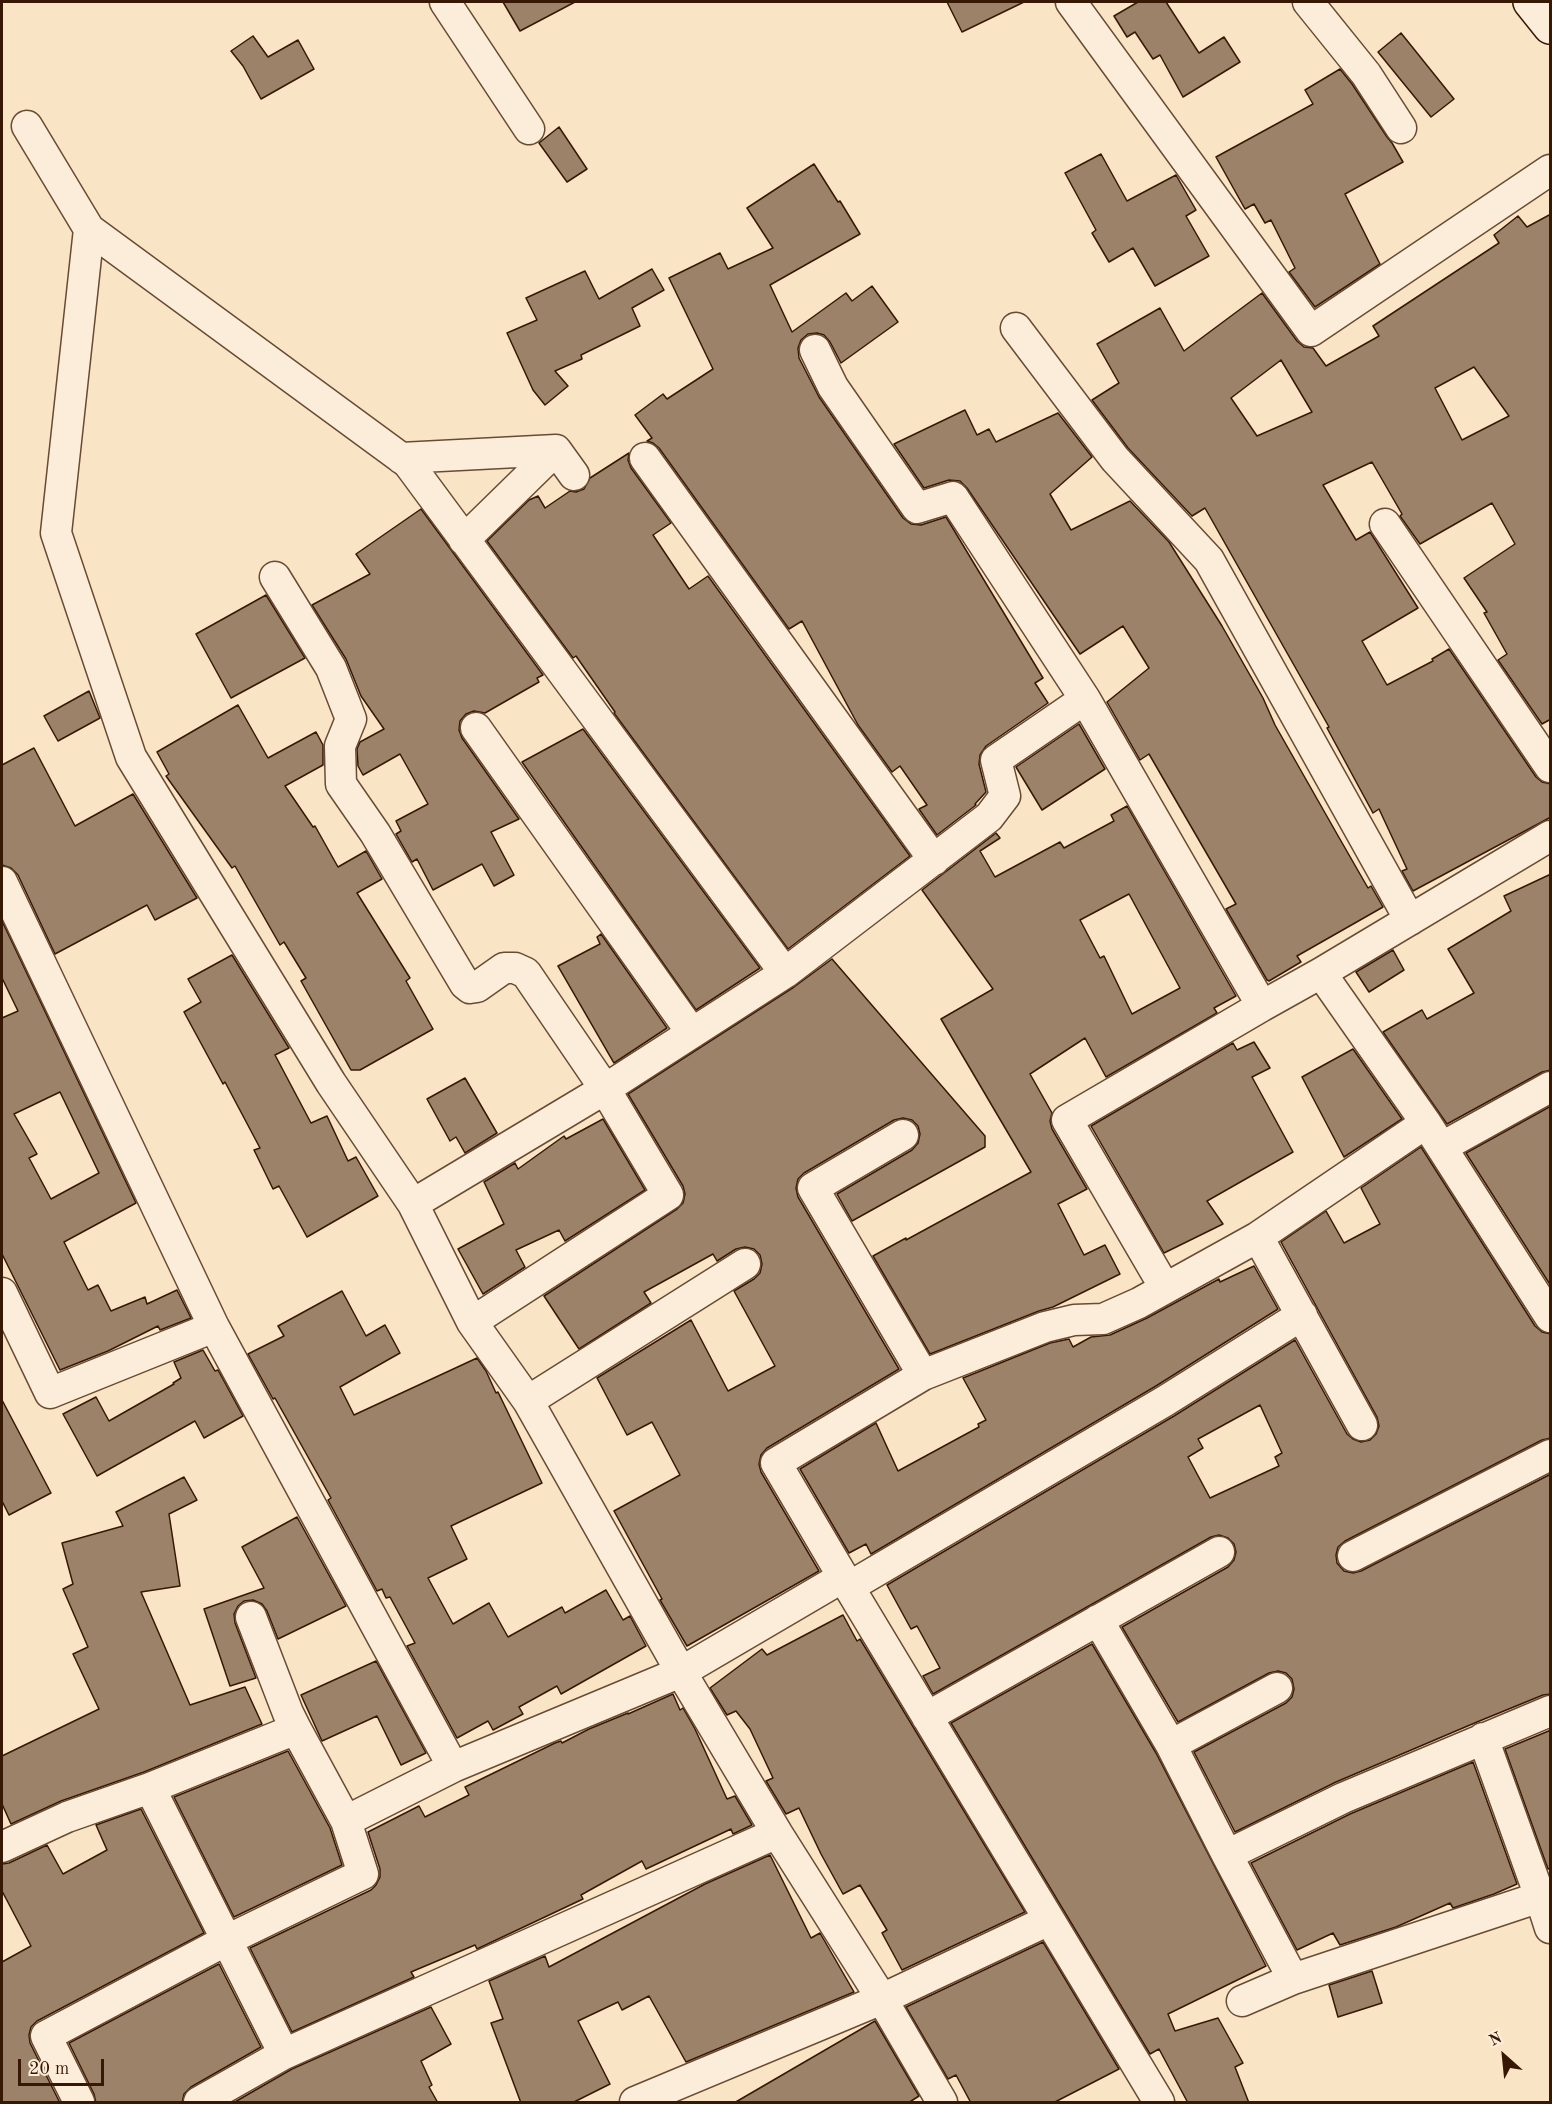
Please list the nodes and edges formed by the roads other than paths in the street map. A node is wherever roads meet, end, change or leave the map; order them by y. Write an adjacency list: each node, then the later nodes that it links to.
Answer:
1 (445, 2): 8 (street)
2 (1071, 2): 9 (street)
3 (1308, 2): 7 (street)
4 (1530, 2): 5 (street)
5 (1551, 27)
6 (27, 126): 10 (street)
7 (1401, 128)
8 (529, 129)
9 (1551, 171)
10 (89, 229): 14 (street); 35 (street)
11 (1016, 328): 26 (street)
12 (815, 350): 20 (street)
13 (556, 450): 14 (street); 16 (street); 18 (street)
14 (402, 458): 18 (street)
15 (645, 458): 24 (street)
16 (574, 475)
17 (1385, 524): 22 (street)
18 (464, 540): 27 (street)
19 (275, 577): 32 (street)
20 (1085, 699): 24 (street); 29 (street)
21 (476, 728): 30 (street)
22 (1551, 767)
23 (1551, 836): 26 (street)
24 (933, 860): 27 (street)
25 (2, 882): 43 (street)
26 (1410, 920): 28 (street)
27 (785, 973): 30 (street)
28 (1321, 973): 29 (street); 34 (street)
29 (1262, 1006): 38 (street)
30 (692, 1033): 32 (street)
31 (1551, 1087): 34 (street)
32 (605, 1089): 35 (street); 42 (street)
33 (903, 1135): 44 (street)
34 (1434, 1135): 36 (street); 41 (street)
35 (413, 1204): 42 (street)
36 (1258, 1237): 38 (street); 40 (street)
37 (745, 1264): 45 (street)
38 (1165, 1288): 44 (street)
39 (2, 1293): 43 (street)
40 (1302, 1315): 46 (street); 50 (street)
41 (1551, 1317)
42 (472, 1322): 45 (street)
43 (214, 1327): 60 (street)
44 (923, 1375): 50 (street)
45 (528, 1401): 53 (street)
46 (1362, 1425)
47 (1551, 1455): 49 (street)
48 (1219, 1552): 52 (street)
49 (1353, 1556)
50 (846, 1582): 53 (street); 56 (street)
51 (251, 1617): 57 (street)
52 (1098, 1620): 56 (street); 59 (street)
53 (681, 1672): 60 (street); 63 (street)
54 (1276, 1688): 59 (street)
55 (1551, 1711): 58 (street)
56 (927, 1717): 67 (street)
57 (296, 1729): 61 (street); 62 (street)
58 (1483, 1738): 65 (street); 66 (street)
59 (1171, 1745): 65 (street)
60 (453, 1767): 62 (street)
61 (150, 1788): 64 (street); 69 (street)
62 (346, 1821): 69 (street)
63 (777, 1833): 71 (street); 73 (street)
64 (2, 1847)
65 (1227, 1855): 70 (street)
66 (1545, 1895): 68 (street); 70 (street)
67 (1049, 1920): 71 (street); 78 (street)
68 (1551, 1928)
69 (227, 1940): 73 (street); 74 (street)
70 (1293, 1979): 72 (street)
71 (882, 1999): 76 (street); 77 (street)
72 (1242, 2001)
73 (284, 2054): 75 (street)
74 (79, 2103)
75 (199, 2103)
76 (635, 2103)
77 (942, 2103)
78 (1159, 2103)

